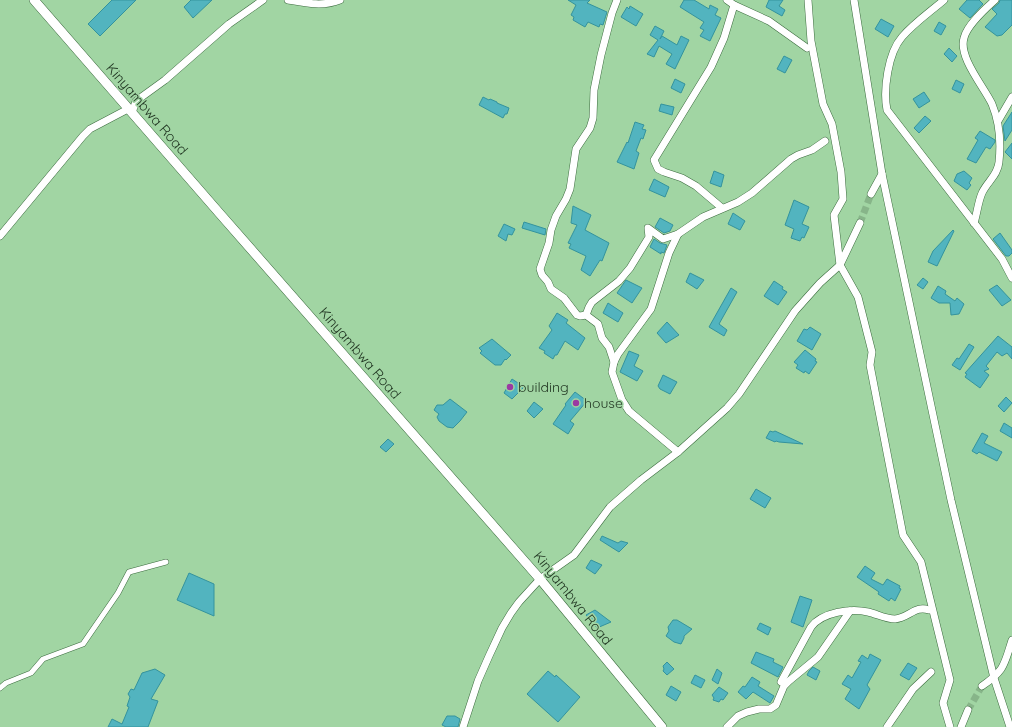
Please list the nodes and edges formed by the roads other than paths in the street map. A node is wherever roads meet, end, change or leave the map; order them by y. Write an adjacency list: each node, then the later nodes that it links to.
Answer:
1 (34, 0): 14 (street, Kinyambwa Road)
2 (263, 0): 14 (street)
3 (288, 0): 4 (street)
4 (340, 0)
5 (617, 0): 26 (street)
6 (726, 0): 11 (street)
7 (808, 0): 24 (street)
8 (854, 0): 17 (street)
9 (944, 0): 21 (street)
10 (995, 0): 15 (street)
11 (734, 5): 12 (street); 19 (street)
12 (807, 48)
13 (1012, 97): 15 (street)
14 (130, 111): 23 (street); 30 (street, Kinyambwa Road)
15 (998, 121): 21 (street)
16 (825, 141): 19 (street)
17 (882, 174): 18 (street); 35 (street)
18 (871, 194)
19 (722, 208): 22 (street)
20 (860, 223): 24 (street)
21 (974, 223): 25 (street)
22 (678, 234): 26 (street); 27 (street)
23 (0, 236)
24 (840, 265): 28 (street); 44 (street)
25 (1012, 278)
26 (586, 315): 27 (street)
27 (614, 362): 28 (street)
28 (678, 452): 30 (street)
29 (166, 562): 38 (street)
30 (540, 579): 40 (street); 41 (street, Kinyambwa Road)
31 (928, 610): 32 (street)
32 (850, 611): 36 (street); 42 (street)
33 (1012, 640): 35 (street)
34 (931, 672): 43 (street)
35 (994, 678): 37 (street); 46 (street)
36 (781, 682)
37 (982, 686)
38 (0, 688)
39 (968, 710): 45 (street)
40 (463, 727)
41 (662, 727)
42 (727, 727)
43 (887, 727)
44 (950, 727)
45 (961, 727)
46 (1010, 727)

